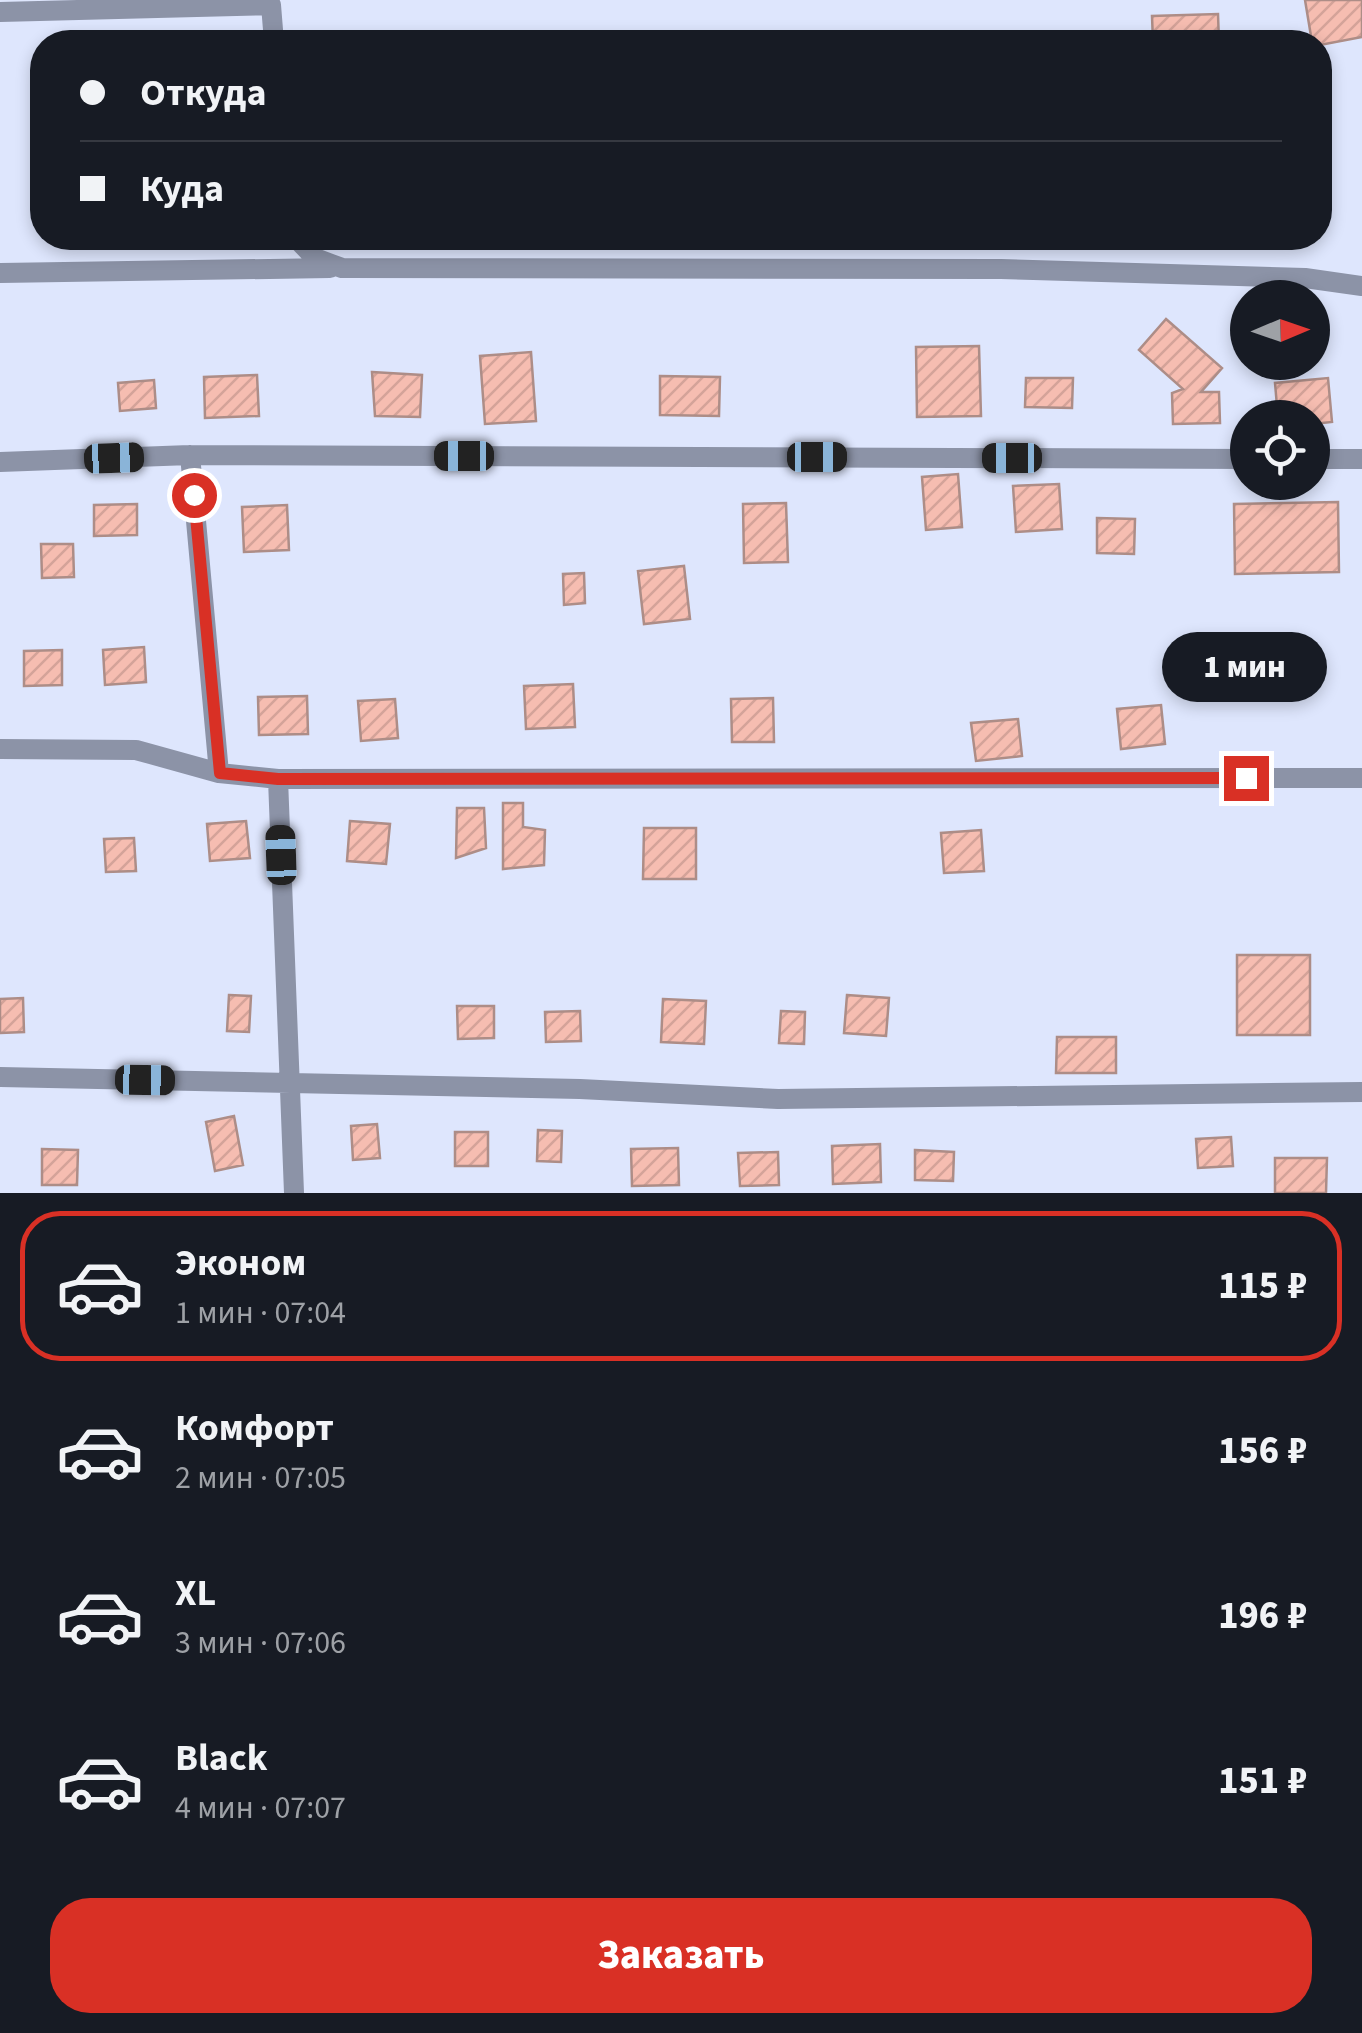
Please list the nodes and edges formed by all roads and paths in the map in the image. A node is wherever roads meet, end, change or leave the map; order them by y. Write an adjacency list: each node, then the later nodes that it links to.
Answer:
1 (271, 3): 2 (street); 3 (street)
2 (0, 12)
3 (273, 30)
4 (307, 250): 5 (street)
5 (342, 268): 6 (street); 7 (street)
6 (0, 273)
7 (1362, 286)
8 (190, 456): 9 (street); 12 (street); 14 (street)
9 (1230, 458)
10 (1330, 459): 11 (street)
11 (1362, 459)
12 (0, 462)
13 (0, 749): 14 (street)
14 (220, 773): 16 (street)
15 (1362, 778): 16 (street)
16 (278, 779): 18 (street)
17 (0, 1077): 18 (street)
18 (290, 1083): 19 (street); 20 (street)
19 (1362, 1092)
20 (294, 1193)

